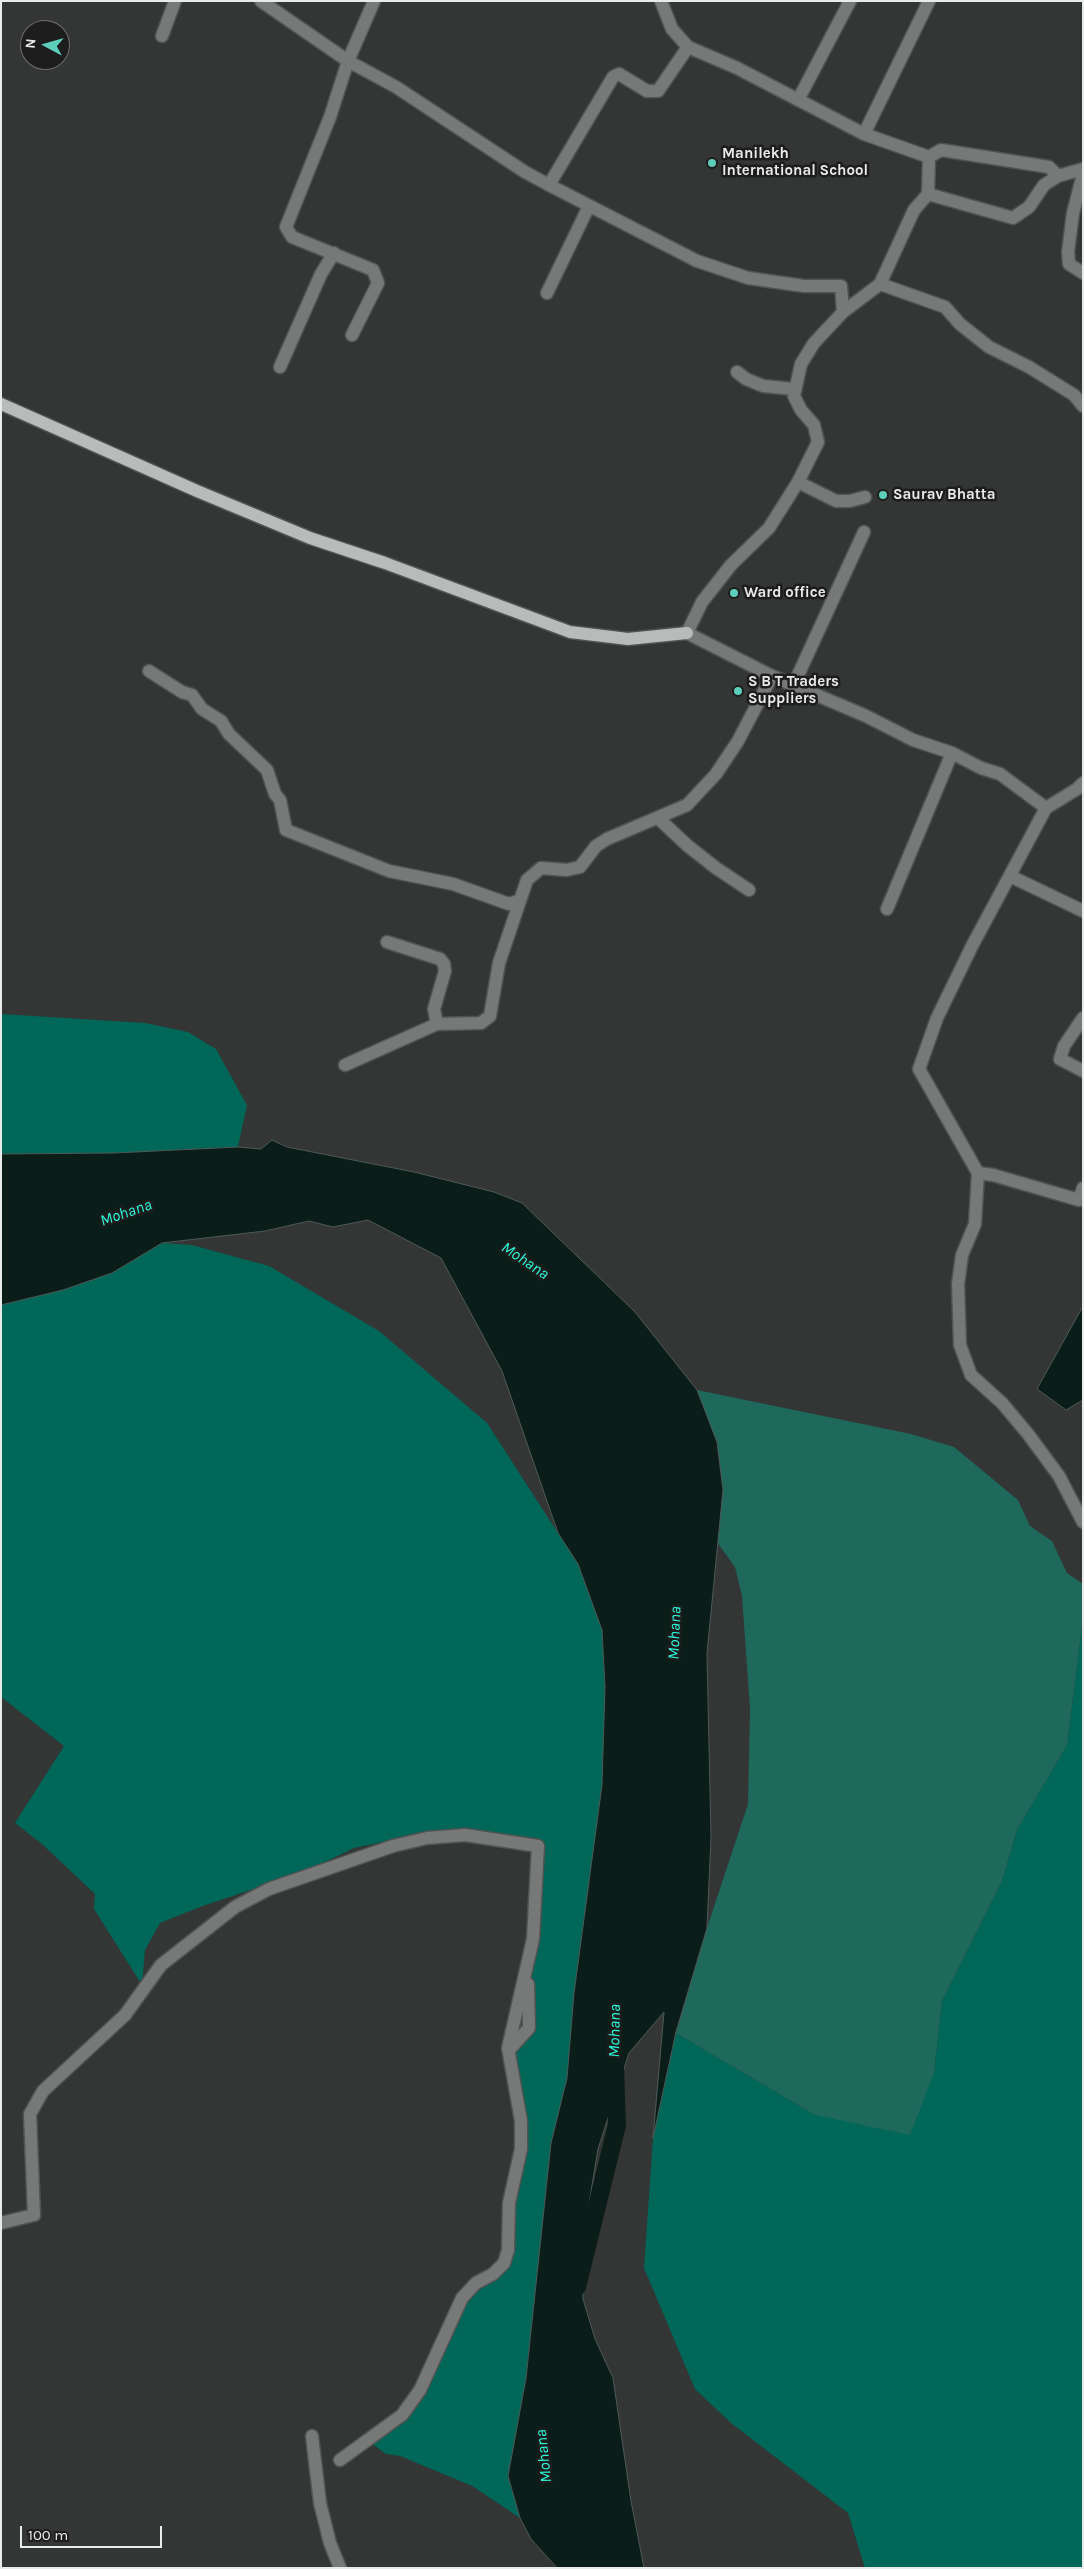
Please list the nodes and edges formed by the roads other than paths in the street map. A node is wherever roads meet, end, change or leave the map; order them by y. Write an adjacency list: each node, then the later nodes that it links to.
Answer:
1 (175, 1): 7 (street)
2 (261, 1): 9 (street)
3 (374, 1): 9 (street)
4 (661, 1): 8 (street)
5 (850, 1): 10 (street)
6 (929, 1): 11 (street)
7 (162, 36)
8 (688, 47): 10 (street); 16 (street)
9 (348, 61): 16 (street); 19 (street)
10 (798, 100): 11 (street)
11 (864, 134): 12 (street)
12 (929, 157): 15 (street); 17 (street)
13 (1083, 169): 15 (street)
14 (1083, 174): 20 (street)
15 (1058, 176): 17 (street)
16 (549, 185): 18 (street)
17 (928, 194): 21 (street)
18 (589, 206): 22 (street); 23 (street)
19 (334, 254): 24 (street); 25 (street)
20 (1083, 273)
21 (880, 284): 23 (street); 29 (street)
22 (547, 293)
23 (843, 312): 27 (street)
24 (352, 335)
25 (280, 367)
26 (737, 372): 27 (street)
27 (794, 390): 30 (street)
28 (1, 404): 33 (main road)
29 (1083, 406)
30 (798, 482): 31 (street); 33 (street)
31 (865, 497)
32 (864, 532): 36 (street)
33 (687, 633): 35 (street)
34 (149, 671): 43 (street)
35 (772, 676): 36 (street); 40 (street)
36 (793, 686): 37 (street)
37 (952, 753): 39 (street); 44 (street)
38 (1083, 783): 39 (street)
39 (1046, 808): 41 (street)
40 (659, 819): 42 (street); 43 (street)
41 (1010, 876): 45 (street); 51 (street)
42 (749, 890)
43 (518, 901): 48 (street)
44 (886, 909)
45 (1083, 911)
46 (387, 942): 48 (street)
47 (1083, 1018): 50 (street)
48 (436, 1024): 49 (street)
49 (345, 1065)
50 (1083, 1071)
51 (978, 1173): 52 (street); 53 (street)
52 (1083, 1188)
53 (1079, 1506): 54 (street)
54 (1083, 1522)
55 (1, 2223): 57 (street)
56 (312, 2436): 58 (street)
57 (340, 2460)
58 (340, 2568)

